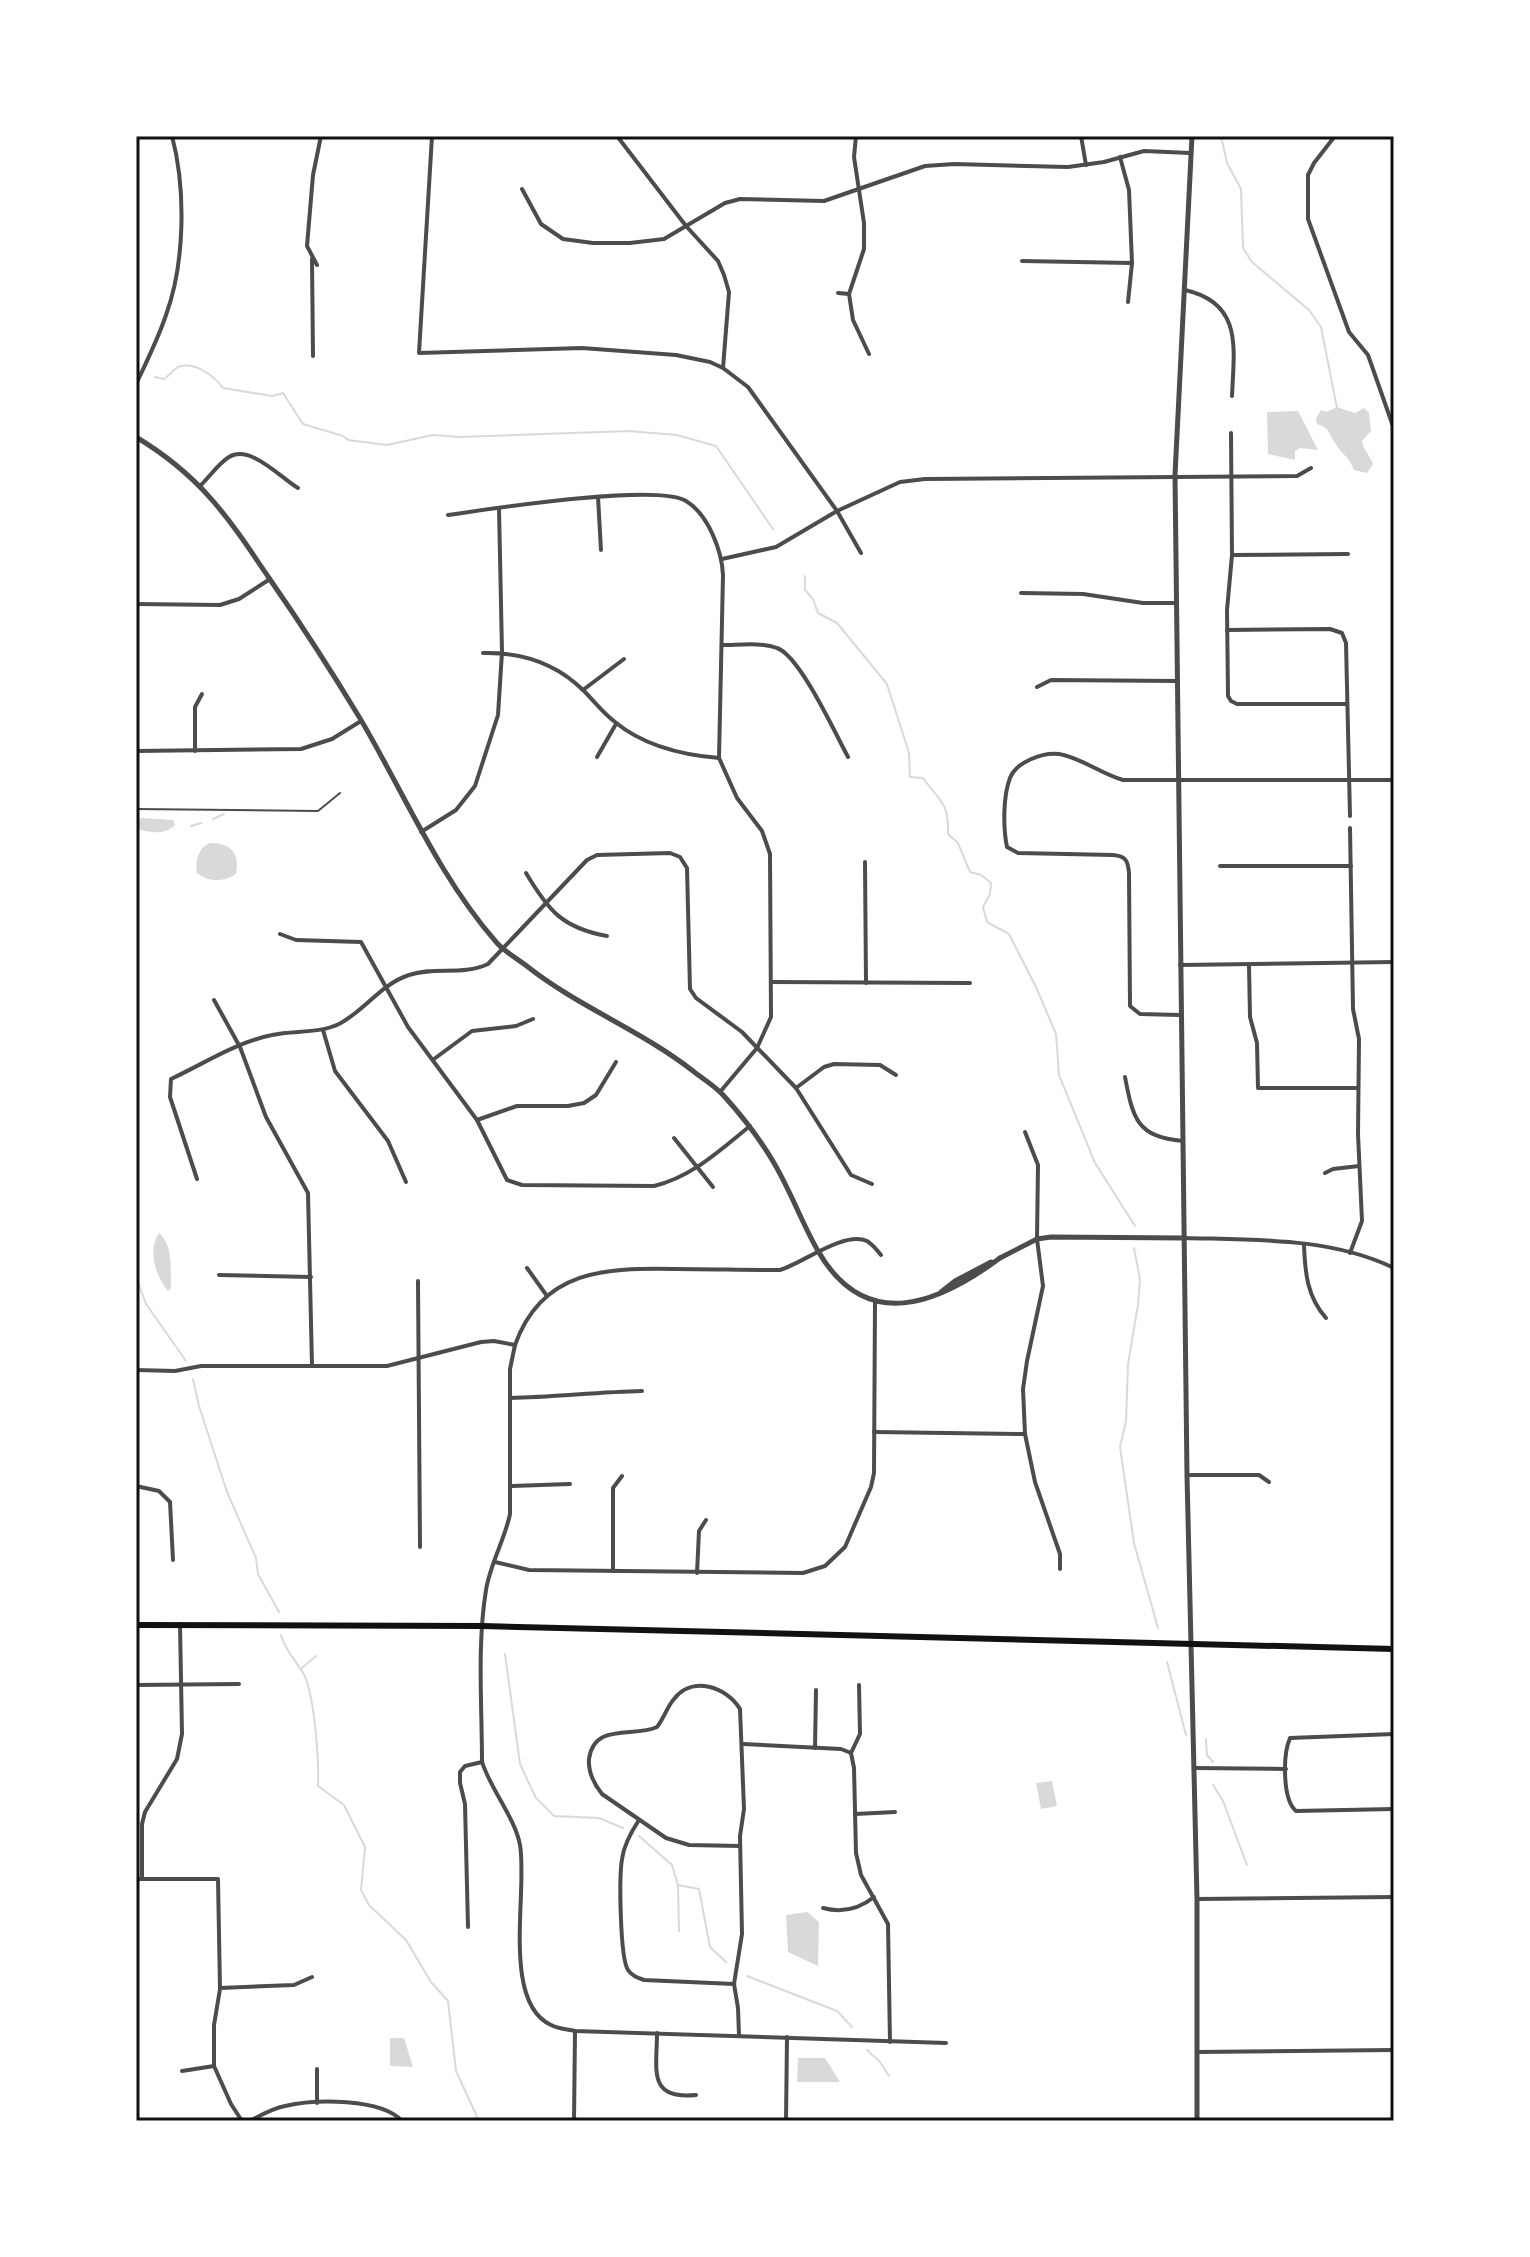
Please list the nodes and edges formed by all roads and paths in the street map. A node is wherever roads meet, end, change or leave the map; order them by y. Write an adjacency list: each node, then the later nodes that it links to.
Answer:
1 (172, 136): 26 (street)
2 (321, 136): 15 (street)
3 (432, 136): 25 (street)
4 (617, 136): 14 (street)
5 (856, 136): 13 (street)
6 (1081, 136): 11 (street)
7 (1192, 136): 9 (street)
8 (1335, 136): 28 (street)
9 (1190, 153): 10 (street); 19 (street)
10 (1120, 157): 11 (street); 17 (street)
11 (1086, 165): 13 (street)
12 (522, 189): 14 (street)
13 (860, 190): 14 (street); 21 (street)
14 (686, 226): 25 (street)
15 (312, 256): 18 (street); 24 (street)
16 (1022, 261): 17 (street)
17 (1132, 263): 22 (street)
18 (317, 265)
19 (1185, 290): 27 (street); 32 (street)
20 (838, 293): 21 (street)
21 (849, 294): 23 (street)
22 (1128, 302)
23 (869, 354)
24 (313, 356)
25 (723, 368): 38 (street)
26 (136, 384)
27 (1232, 396)
28 (1394, 429)
29 (1231, 433): 33 (street)
30 (136, 437): 34 (street)
31 (1311, 468): 33 (street)
32 (1175, 475): 33 (street); 38 (street); 47 (street)
33 (1231, 476): 43 (street)
34 (201, 485): 35 (street); 45 (street)
35 (298, 488)
36 (598, 497): 37 (street); 40 (street); 44 (street)
37 (499, 508): 39 (street); 51 (street)
38 (837, 511): 41 (street); 44 (street)
39 (448, 515)
40 (601, 550)
41 (861, 553)
42 (1348, 554): 43 (street)
43 (1232, 555): 49 (street)
44 (722, 559): 50 (street)
45 (270, 579): 48 (street); 59 (street)
46 (1021, 593): 47 (street)
47 (1177, 603): 54 (street)
48 (136, 604)
49 (1227, 630): 58 (street); 58 (street)
50 (722, 645): 64 (street); 65 (street)
51 (502, 652): 52 (street); 56 (street); 73 (street)
52 (483, 653)
53 (624, 659): 56 (street)
54 (1177, 681): 55 (street); 66 (street)
55 (1037, 687)
56 (583, 690): 60 (street)
57 (202, 694): 62 (street)
58 (1346, 704): 68 (street)
59 (361, 721): 62 (street); 73 (street)
60 (616, 724): 63 (street); 65 (street)
61 (136, 751): 62 (street)
62 (195, 751)
63 (597, 757)
64 (848, 757)
65 (719, 758): 86 (street)
66 (1177, 780): 68 (street); 84 (street); 91 (street)
67 (1394, 780): 68 (street)
68 (1349, 781): 71 (street)
69 (340, 793): 70 (lane)
70 (136, 809)
71 (1350, 816)
72 (1350, 828): 76 (street)
73 (421, 832): 81 (street)
74 (865, 862): 87 (street)
75 (1220, 866): 76 (street)
76 (1351, 866): 83 (street)
77 (526, 873): 78 (street)
78 (544, 904): 80 (street); 81 (street); 95 (street)
79 (280, 934): 89 (street)
80 (607, 936)
81 (503, 949): 89 (street); 102 (street)
82 (1394, 962): 83 (street)
83 (1352, 963): 85 (street); 101 (street)
84 (1180, 965): 85 (street); 91 (street)
85 (1249, 965): 101 (street)
86 (772, 982): 87 (street); 95 (street)
87 (866, 983): 88 (street)
88 (970, 983)
89 (385, 988): 93 (street); 96 (street)
90 (214, 1000): 94 (street)
91 (1180, 1015): 107 (street)
92 (533, 1019): 96 (street)
93 (323, 1030): 94 (street); 112 (street)
94 (240, 1047): 111 (street); 124 (street)
95 (757, 1048): 100 (street); 102 (street)
96 (434, 1059): 103 (street)
97 (616, 1062): 103 (street)
98 (896, 1075): 100 (street)
99 (1125, 1077): 107 (street)
100 (796, 1088): 113 (street)
101 (1357, 1088): 108 (street)
102 (720, 1092): 104 (street)
103 (477, 1120): 109 (street)
104 (750, 1126): 109 (street); 118 (street)
105 (1025, 1132): 116 (street)
106 (674, 1138): 109 (street)
107 (1183, 1141): 115 (street)
108 (1359, 1166): 110 (street); 119 (street)
109 (697, 1168): 114 (street)
110 (1325, 1173)
111 (197, 1179)
112 (406, 1182)
113 (872, 1184)
114 (713, 1187)
115 (1184, 1238): 116 (street); 117 (street); 137 (street)
116 (1037, 1239): 127 (street); 136 (street)
117 (1304, 1245): 119 (street); 128 (street)
118 (819, 1252): 120 (street); 126 (street); 127 (street)
119 (1350, 1253): 122 (street)
120 (881, 1255)
121 (527, 1268): 126 (street)
122 (1394, 1268)
123 (219, 1275): 124 (street)
124 (311, 1277): 131 (street)
125 (418, 1281): 130 (street)
126 (547, 1296): 129 (street)
127 (875, 1302): 135 (street)
128 (1326, 1318)
129 (515, 1345): 130 (street); 134 (street)
130 (418, 1359): 131 (street); 144 (street)
131 (312, 1366): 132 (street)
132 (136, 1370)
133 (642, 1391): 134 (street)
134 (510, 1398): 142 (street)
135 (874, 1432): 136 (street); 149 (street)
136 (1025, 1434): 147 (street)
137 (1187, 1475): 139 (street); 153 (street)
138 (622, 1476): 148 (street)
139 (1269, 1482)
140 (570, 1484): 142 (street)
141 (136, 1486): 145 (street)
142 (512, 1486): 146 (street)
143 (706, 1520): 149 (street)
144 (420, 1547)
145 (173, 1560)
146 (495, 1562): 148 (street); 152 (street)
147 (1060, 1569)
148 (613, 1571): 149 (street)
149 (697, 1573)
150 (180, 1624): 151 (main road); 152 (main road); 157 (street)
151 (136, 1625)
152 (483, 1626): 153 (main road); 164 (street)
153 (1191, 1644): 154 (main road); 165 (street)
154 (1394, 1649)
155 (239, 1684): 157 (street)
156 (136, 1685): 157 (street)
157 (181, 1685): 172 (street)
158 (859, 1685): 163 (street)
159 (816, 1690): 162 (street)
160 (1394, 1734): 166 (street)
161 (743, 1744): 162 (street); 170 (street); 171 (street)
162 (815, 1748): 163 (street)
163 (851, 1753): 169 (street)
164 (482, 1762): 177 (street); 181 (street)
165 (1194, 1768): 166 (street); 175 (street)
166 (1286, 1769): 167 (street)
167 (1394, 1809)
168 (895, 1812): 169 (street)
169 (855, 1814): 173 (street)
170 (639, 1820): 171 (street); 179 (street)
171 (740, 1846): 179 (street)
172 (139, 1878): 180 (street)
173 (874, 1897): 176 (street); 185 (street)
174 (1394, 1897): 175 (street)
175 (1197, 1899): 188 (street)
176 (823, 1908)
177 (468, 1927)
178 (312, 1977): 180 (street)
179 (734, 1984): 183 (street)
180 (220, 1989): 189 (street)
181 (575, 2031): 182 (street); 197 (street)
182 (657, 2032): 183 (street); 192 (street)
183 (739, 2035): 184 (street)
184 (787, 2037): 185 (street); 198 (street)
185 (890, 2042): 186 (street)
186 (946, 2043)
187 (1394, 2050): 188 (street)
188 (1197, 2052): 199 (street)
189 (214, 2066): 191 (street); 194 (street)
190 (317, 2069): 193 (street)
191 (182, 2071)
192 (696, 2095)
193 (317, 2103): 195 (street); 196 (street)
194 (242, 2121)
195 (250, 2121)
196 (402, 2121)
197 (574, 2121)
198 (786, 2121)
199 (1197, 2121)

